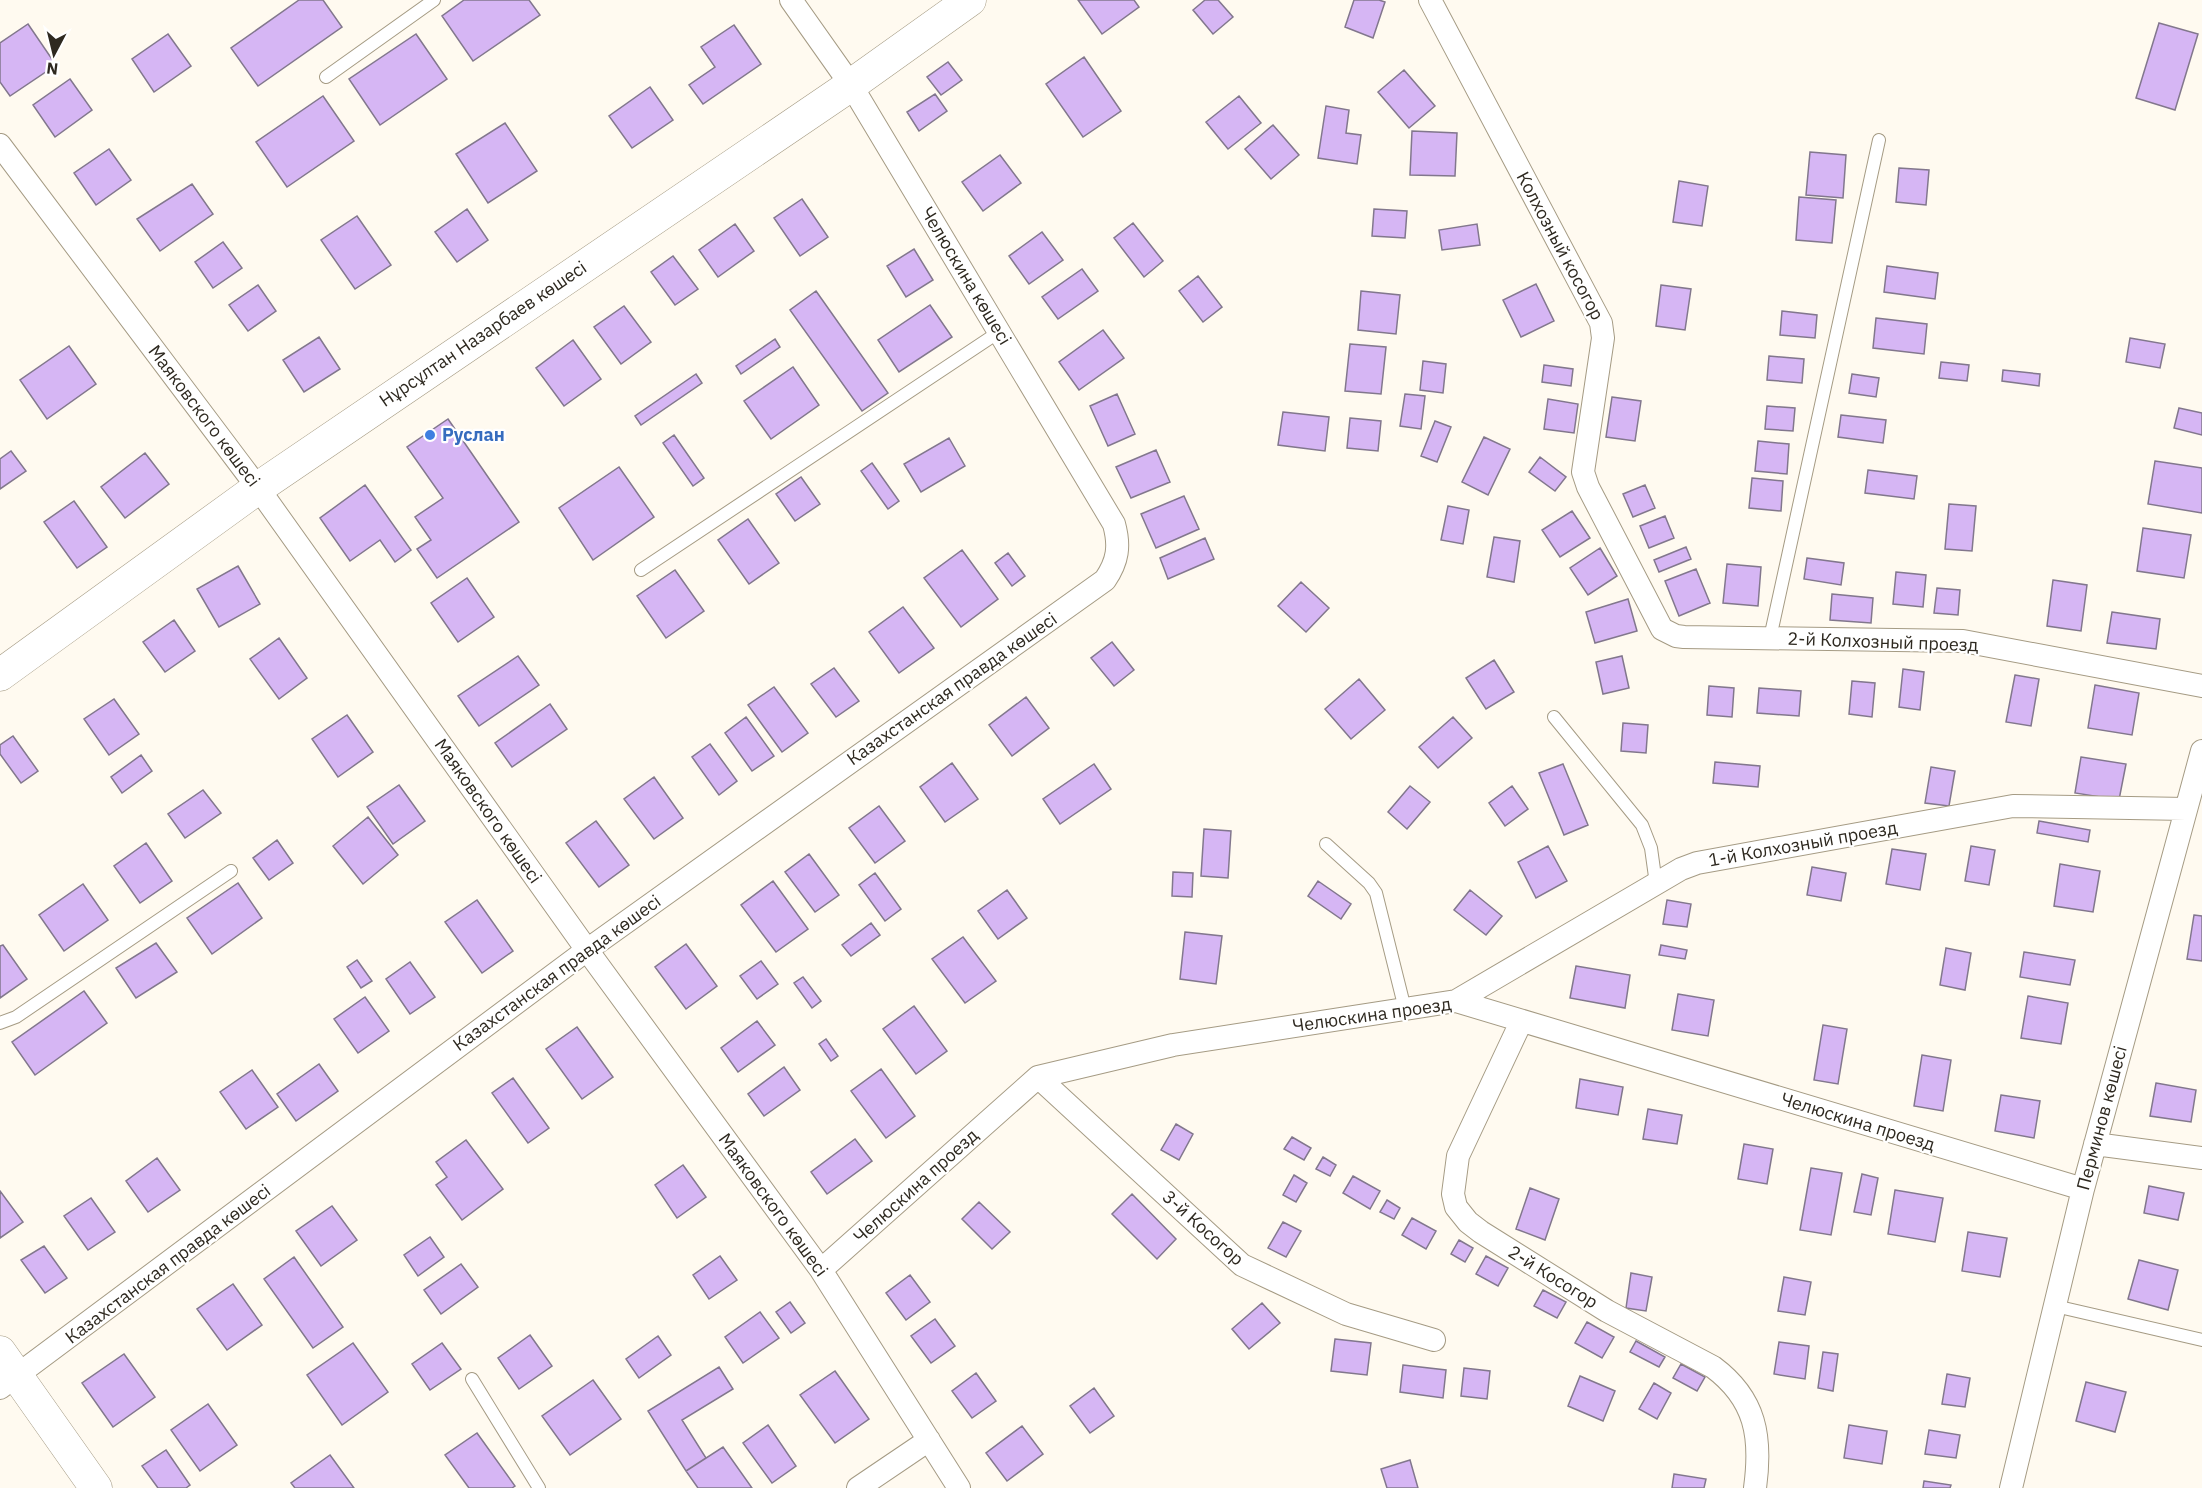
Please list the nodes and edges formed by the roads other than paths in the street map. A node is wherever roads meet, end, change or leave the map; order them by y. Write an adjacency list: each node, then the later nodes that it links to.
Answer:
1 (434, 0): 5 (lane)
2 (791, 0): 6 (street, Челюскина көшесі)
3 (970, 0): 6 (street, Нұрсұлтан Назарбаев көшесі)
4 (1430, 0): 13 (street, Колхозный косогор)
5 (326, 78)
6 (851, 85): 9 (street, Челюскина көшесі); 10 (street, Нұрсұлтан Назарбаев көшесі)
7 (1879, 140): 14 (lane)
8 (0, 145): 10 (street, Маяковского көшесі)
9 (999, 332): 11 (street, Челюскина көшесі); 12 (lane)
10 (258, 488): 15 (street, Нұрсұлтан Назарбаев көшесі); 24 (street, Маяковского көшесі)
11 (1115, 562): 24 (street, Казахстанская правда көшесі)
12 (641, 570)
13 (1668, 633): 14 (street, 2-й Колхозный проезд)
14 (1770, 638): 16 (street, 2-й Колхозный проезд)
15 (0, 675)
16 (2202, 686)
17 (1554, 717): 23 (lane)
18 (2202, 751): 19 (street, Перминов көшесі)
19 (2199, 773): 20 (street, Перминов көшесі)
20 (2186, 809): 23 (street, 1-й Колхозный проезд); 30 (street, Перминов көшесі)
21 (1326, 844): 26 (lane)
22 (231, 871): 28 (lane)
23 (1656, 884): 25 (street, 1-й Колхозный проезд)
24 (586, 950): 33 (street, Маяковского көшесі); 37 (street, Казахстанская правда көшесі)
25 (1456, 1001): 26 (street, Челюскина проезд); 27 (street, Челюскина проезд)
26 (1405, 1009): 29 (street, Челюскина проезд)
27 (1521, 1022): 32 (street, Челюскина проезд); 44 (street, 2-й Косогор)
28 (0, 1023)
29 (1038, 1077): 33 (street, Челюскина проезд); 35 (street, 3-й Косогор)
30 (2095, 1144): 31 (street); 32 (street, Перминов көшесі)
31 (2202, 1158)
32 (2083, 1189): 34 (street, Перминов көшесі)
33 (821, 1270): 39 (street, Маяковского көшесі)
34 (2055, 1306): 36 (lane); 45 (street, Перминов көшесі)
35 (1434, 1340)
36 (2202, 1340)
37 (6, 1372): 40 (street)
38 (472, 1379): 41 (lane)
39 (929, 1440): 42 (street); 43 (street, Маяковского көшесі)
40 (96, 1488)
41 (539, 1488)
42 (858, 1488)
43 (959, 1488)
44 (1755, 1488)
45 (2012, 1488)

